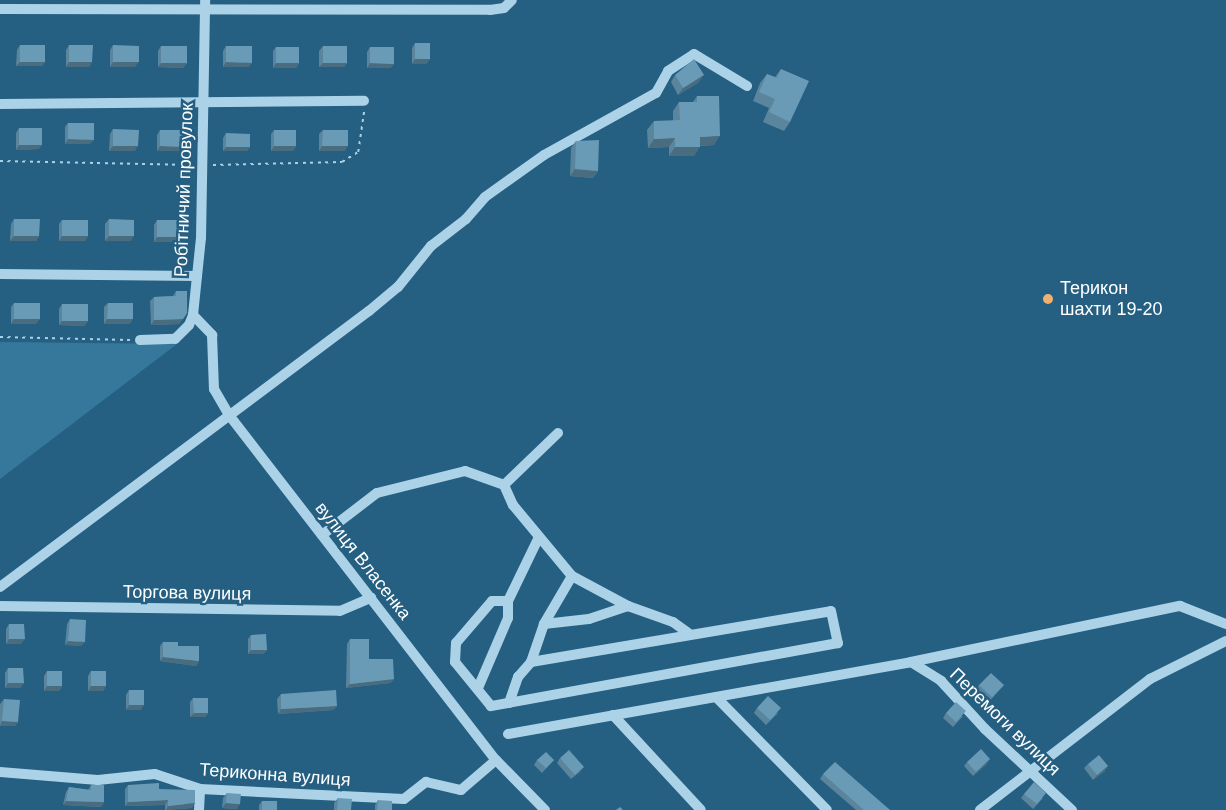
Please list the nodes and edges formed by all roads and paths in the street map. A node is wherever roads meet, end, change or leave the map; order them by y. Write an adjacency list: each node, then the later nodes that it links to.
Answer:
1 (512, 1): 2 (street)
2 (205, 5): 3 (street); 6 (street, Робітничий провулок)
3 (0, 9)
4 (747, 86): 13 (street)
5 (364, 101): 6 (street)
6 (204, 102): 7 (street); 9 (street, Робітничий провулок)
7 (0, 104)
8 (0, 274): 9 (street)
9 (197, 276): 10 (street, Робітничий провулок)
10 (193, 315): 12 (street); 13 (street, вулиця Власенка)
11 (0, 337): 12 (path)
12 (140, 340)
13 (229, 415): 16 (street, вулиця Власенка); 19 (street)
14 (558, 433): 15 (street)
15 (504, 484): 16 (street); 17 (street)
16 (322, 535): 20 (street, вулиця Власенка)
17 (538, 539): 18 (street); 21 (street)
18 (572, 576): 23 (street); 24 (street)
19 (0, 587)
20 (371, 598): 22 (street, Торгова вулиця); 35 (street, вулиця Власенка)
21 (508, 601): 30 (street); 30 (street)
22 (0, 606)
23 (628, 606): 24 (street); 26 (street)
24 (544, 624): 28 (street)
25 (1226, 624): 29 (street)
26 (688, 633): 28 (street); 32 (street)
27 (1226, 641): 37 (street)
28 (531, 662): 32 (street)
29 (911, 662): 31 (street); 37 (street, Перемоги вулиця)
30 (478, 688): 32 (street)
31 (716, 697): 33 (street); 43 (street)
32 (509, 703)
33 (613, 715): 34 (street); 42 (street)
34 (508, 734)
35 (496, 760): 39 (street, Териконна вулиця); 41 (street, вулиця Власенка)
36 (0, 771): 38 (street, Териконна вулиця)
37 (1031, 772): 44 (street); 45 (street, Перемоги вулиця)
38 (200, 789): 39 (street, Териконна вулиця); 40 (street)
39 (400, 804)
40 (199, 810)
41 (545, 810)
42 (701, 810)
43 (827, 810)
44 (980, 810)
45 (1072, 810)

